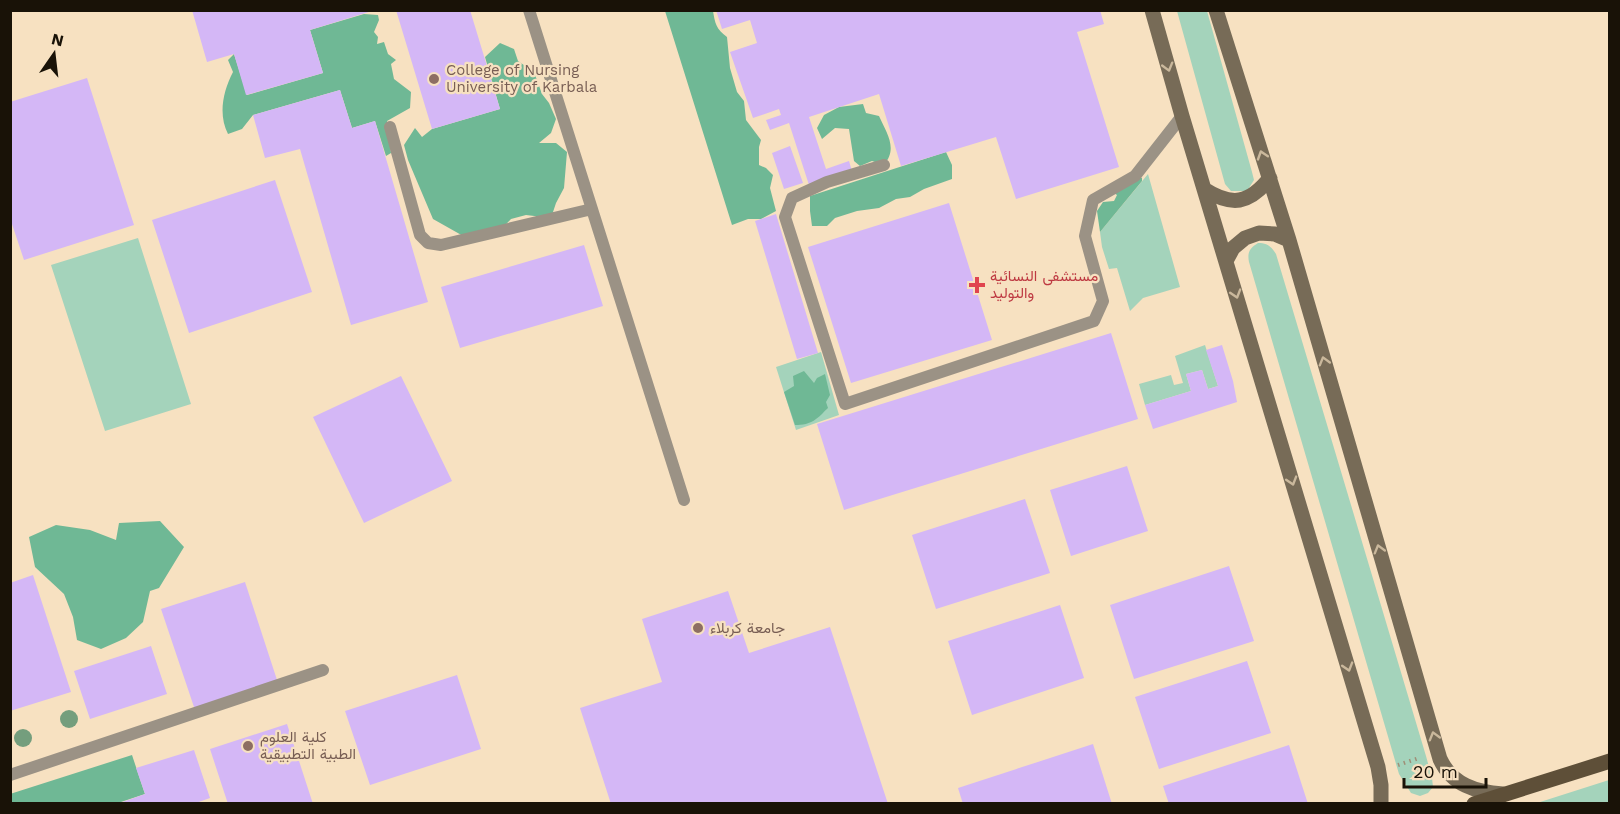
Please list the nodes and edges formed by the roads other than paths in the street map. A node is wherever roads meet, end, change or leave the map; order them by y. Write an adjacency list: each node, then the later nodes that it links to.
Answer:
1 (529, 10): 9 (lane)
2 (1152, 10): 4 (main road, one-way to 4)
3 (1216, 10): 7 (main road, one-way to 3)
4 (1182, 116): 6 (lane); 8 (main road)
5 (390, 127): 9 (lane)
6 (884, 165)
7 (1269, 178): 8 (main road); 10 (main road)
8 (1204, 189): 11 (main road)
9 (592, 209): 12 (lane)
10 (1289, 240): 11 (main road); 16 (main road, one-way to 10)
11 (1226, 261): 17 (main road, one-way to 17)
12 (684, 500)
13 (323, 670): 15 (lane)
14 (1610, 760): 16 (main road)
15 (10, 775)
16 (1503, 794): 18 (main road)
17 (1381, 804)
18 (1474, 804)

